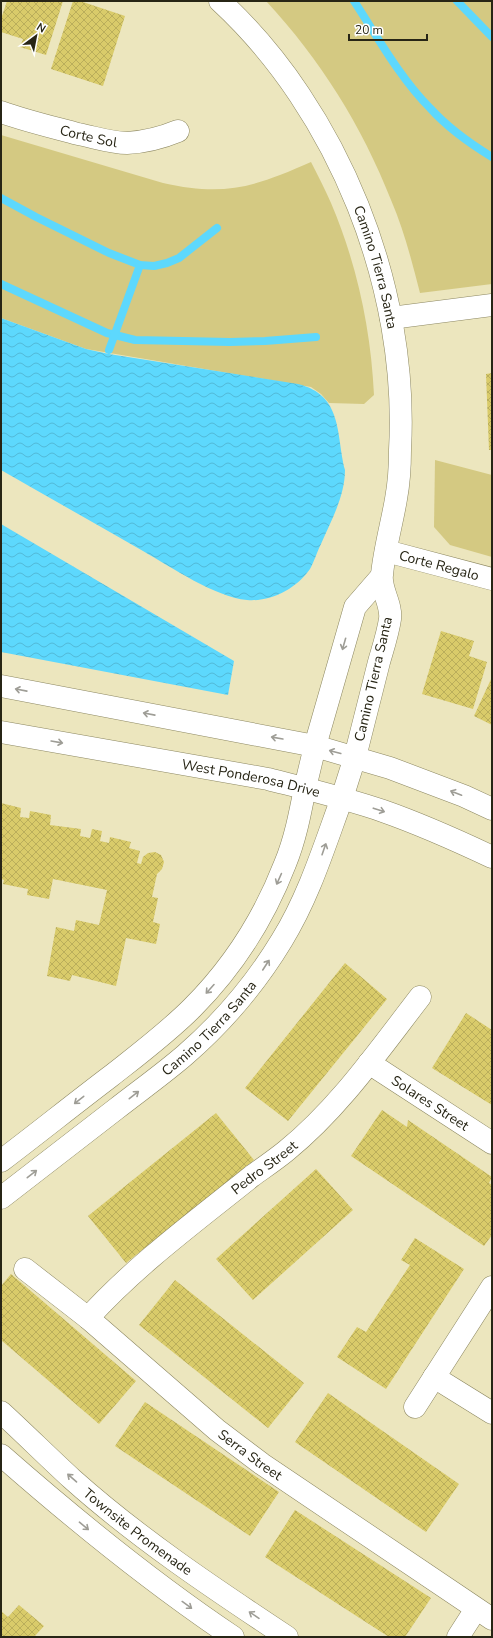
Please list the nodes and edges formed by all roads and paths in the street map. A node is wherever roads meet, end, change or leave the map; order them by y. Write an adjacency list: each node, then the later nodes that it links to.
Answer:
1 (220, 1): 5 (street, Camino Tierra Santa)
2 (1, 112): 3 (street, Corte Sol)
3 (178, 131)
4 (492, 305): 5 (street)
5 (390, 318): 6 (street, Camino Tierra Santa)
6 (386, 551): 7 (street, Camino Tierra Santa); 8 (street, Corte Regalo)
7 (381, 577): 11 (street, one-way to 11); 12 (street, Camino Tierra Santa)
8 (492, 579)
9 (1, 686): 11 (street, one-way to 9)
10 (1, 732): 13 (street, West Ponderosa Drive, one-way to 13)
11 (315, 746): 12 (street, one-way to 11); 13 (street, Camino Tierra Santa)
12 (355, 757): 14 (street, Camino Tierra Santa); 15 (street, one-way to 12)
13 (305, 788): 14 (street, West Ponderosa Drive); 20 (street, Camino Tierra Santa, one-way to 20)
14 (342, 798): 16 (street, West Ponderosa Drive, one-way to 16); 21 (street, Camino Tierra Santa, one-way to 14)
15 (492, 809)
16 (492, 857)
17 (420, 997): 18 (street, Pedro Street)
18 (369, 1063): 19 (street, Solares Street); 24 (street, Pedro Street)
19 (492, 1143)
20 (1, 1161)
21 (1, 1198)
22 (25, 1269): 24 (street, Serra Street)
23 (492, 1287): 25 (street)
24 (88, 1318): 30 (street, Serra Street)
25 (434, 1377): 26 (street); 28 (street)
26 (415, 1407)
27 (1, 1412): 32 (street, Townsite Promenade, one-way to 27)
28 (492, 1413)
29 (1, 1455): 31 (street, Townsite Promenade, one-way to 31)
30 (484, 1614): 33 (street)
31 (233, 1637)
32 (286, 1637)
33 (458, 1637)

